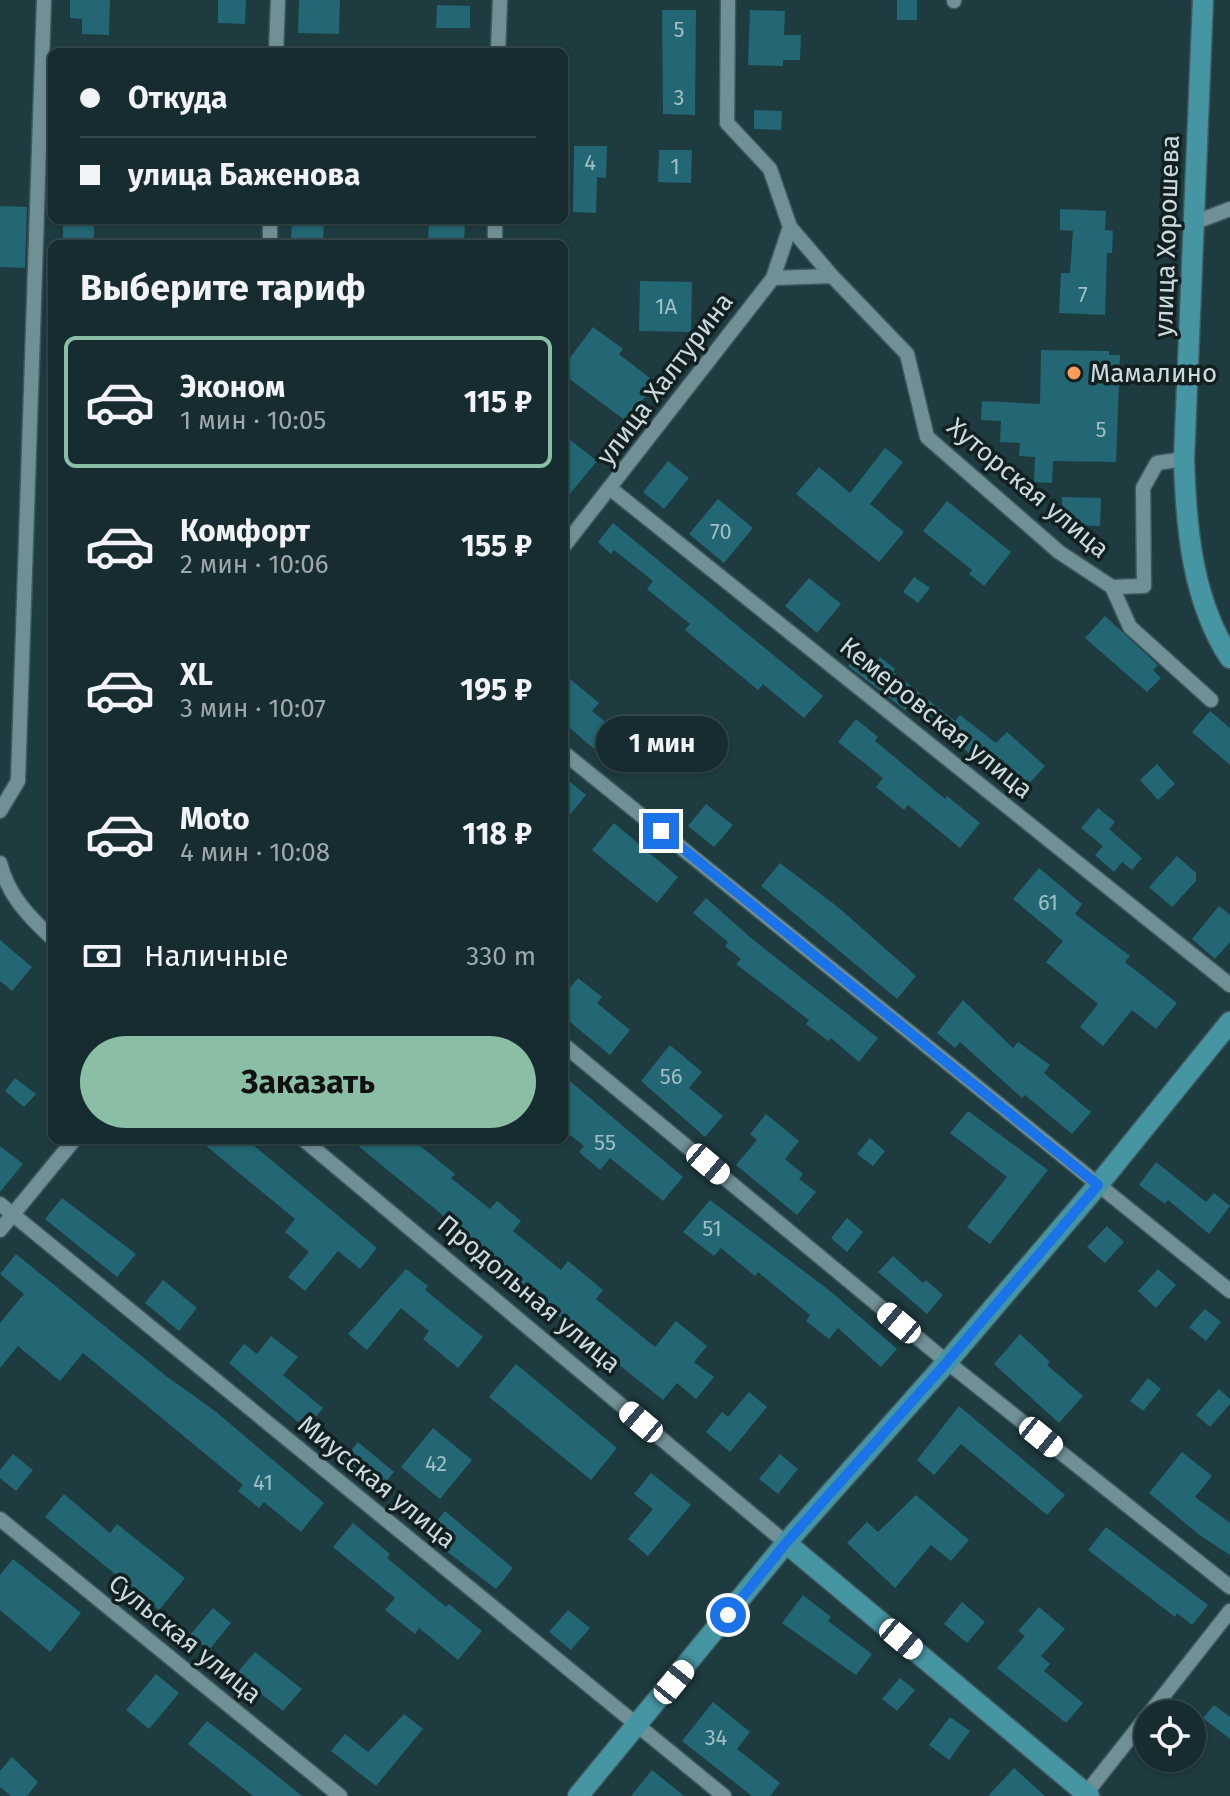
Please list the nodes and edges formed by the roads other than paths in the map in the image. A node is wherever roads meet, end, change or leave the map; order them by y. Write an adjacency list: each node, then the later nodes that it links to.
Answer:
1 (44, 0): 20 (street)
2 (278, 0): 6 (street)
3 (500, 0): 7 (street)
4 (728, 0): 10 (street)
5 (1203, 0): 9 (main road, улица Хорошева)
6 (276, 48)
7 (498, 48)
8 (1230, 209): 9 (street)
9 (1193, 223): 13 (main road, улица Хорошева)
10 (790, 227): 11 (street, Хуторская улица); 12 (street, улица Халтурина)
11 (832, 276): 12 (street); 16 (street, Хуторская улица)
12 (773, 278): 14 (street, улица Халтурина)
13 (1184, 459): 16 (street, Хуторская улица); 17 (main road, улица Хорошева)
14 (611, 489): 15 (street, улица Халтурина); 23 (street, Кемеровская улица)
15 (568, 541)
16 (1112, 587): 18 (street)
17 (1230, 658)
18 (1211, 700)
19 (568, 756): 28 (street)
20 (0, 811)
21 (0, 863): 22 (street)
22 (48, 934)
23 (1230, 985)
24 (1230, 1022): 28 (main road)
25 (568, 1048): 33 (street)
26 (71, 1144): 30 (street)
27 (309, 1144): 35 (street, Продольная улица)
28 (1098, 1185): 32 (street); 33 (main road)
29 (0, 1204): 30 (street, Миусская улица)
30 (13, 1214): 31 (street); 39 (street, Миусская улица)
31 (0, 1230)
32 (1230, 1291)
33 (947, 1362): 35 (main road); 36 (street)
34 (0, 1519): 42 (street, Сульская улица)
35 (786, 1543): 39 (main road); 41 (main road, Продольная улица)
36 (1230, 1587)
37 (1230, 1611): 38 (street)
38 (1159, 1700)
39 (638, 1726): 43 (main road); 44 (street, Миусская улица)
40 (1134, 1732): 41 (street)
41 (1086, 1795)
42 (340, 1796)
43 (578, 1796)
44 (724, 1796)

